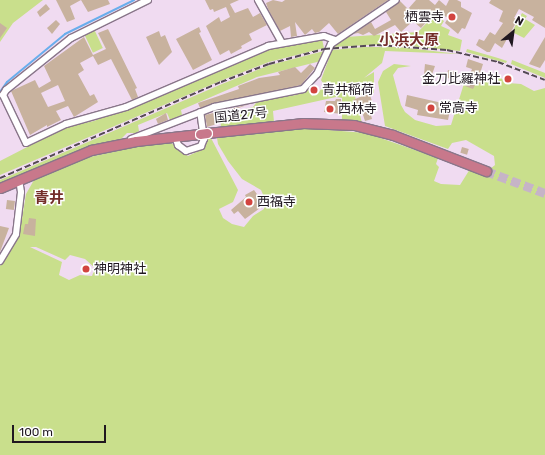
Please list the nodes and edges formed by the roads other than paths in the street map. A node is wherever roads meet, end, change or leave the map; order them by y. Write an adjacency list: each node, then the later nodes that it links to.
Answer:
1 (148, 0): 5 (street)
2 (258, 0): 5 (street)
3 (396, 0): 4 (street)
4 (334, 40): 5 (street); 6 (street)
5 (282, 43)
6 (200, 112): 7 (street); 8 (street)
7 (175, 137): 8 (highway, 国道27号); 9 (highway, 国道27号)
8 (124, 143): 10 (highway, 国道27号)
9 (486, 171)
10 (19, 180): 11 (highway, 国道27号); 12 (street)
11 (0, 188)
12 (0, 261)

